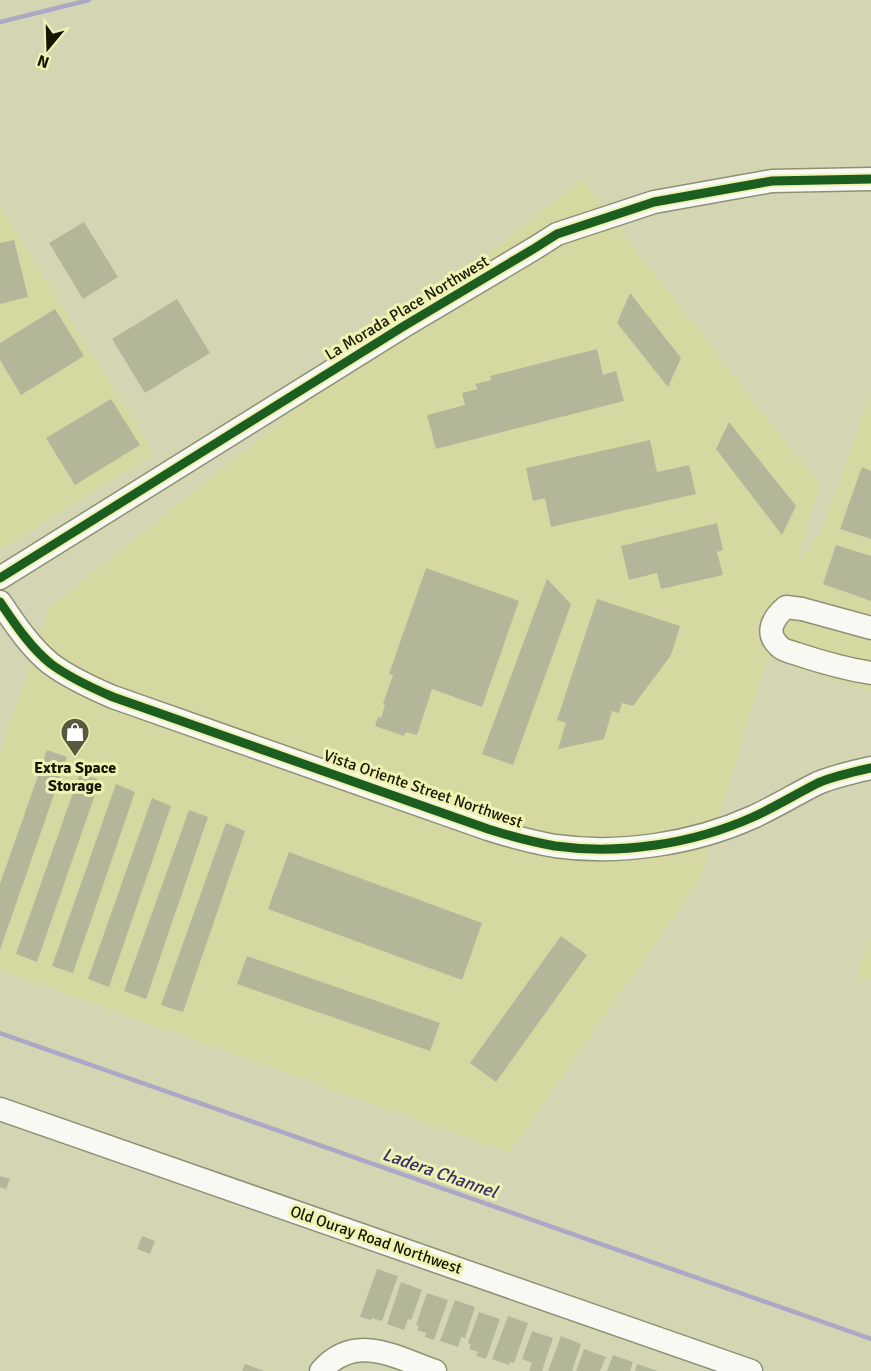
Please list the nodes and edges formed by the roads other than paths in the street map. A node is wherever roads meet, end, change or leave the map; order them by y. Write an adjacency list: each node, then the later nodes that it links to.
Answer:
1 (871, 179): 2 (street, La Morada Place Northwest)
2 (0, 578)
3 (0, 602): 6 (street, Vista Oriente Street Northwest)
4 (871, 628): 5 (street)
5 (871, 673)
6 (871, 768)
7 (0, 1109): 10 (street, Old Ouray Road Northwest)
8 (321, 1371): 9 (street)
9 (435, 1371)
10 (751, 1371)

